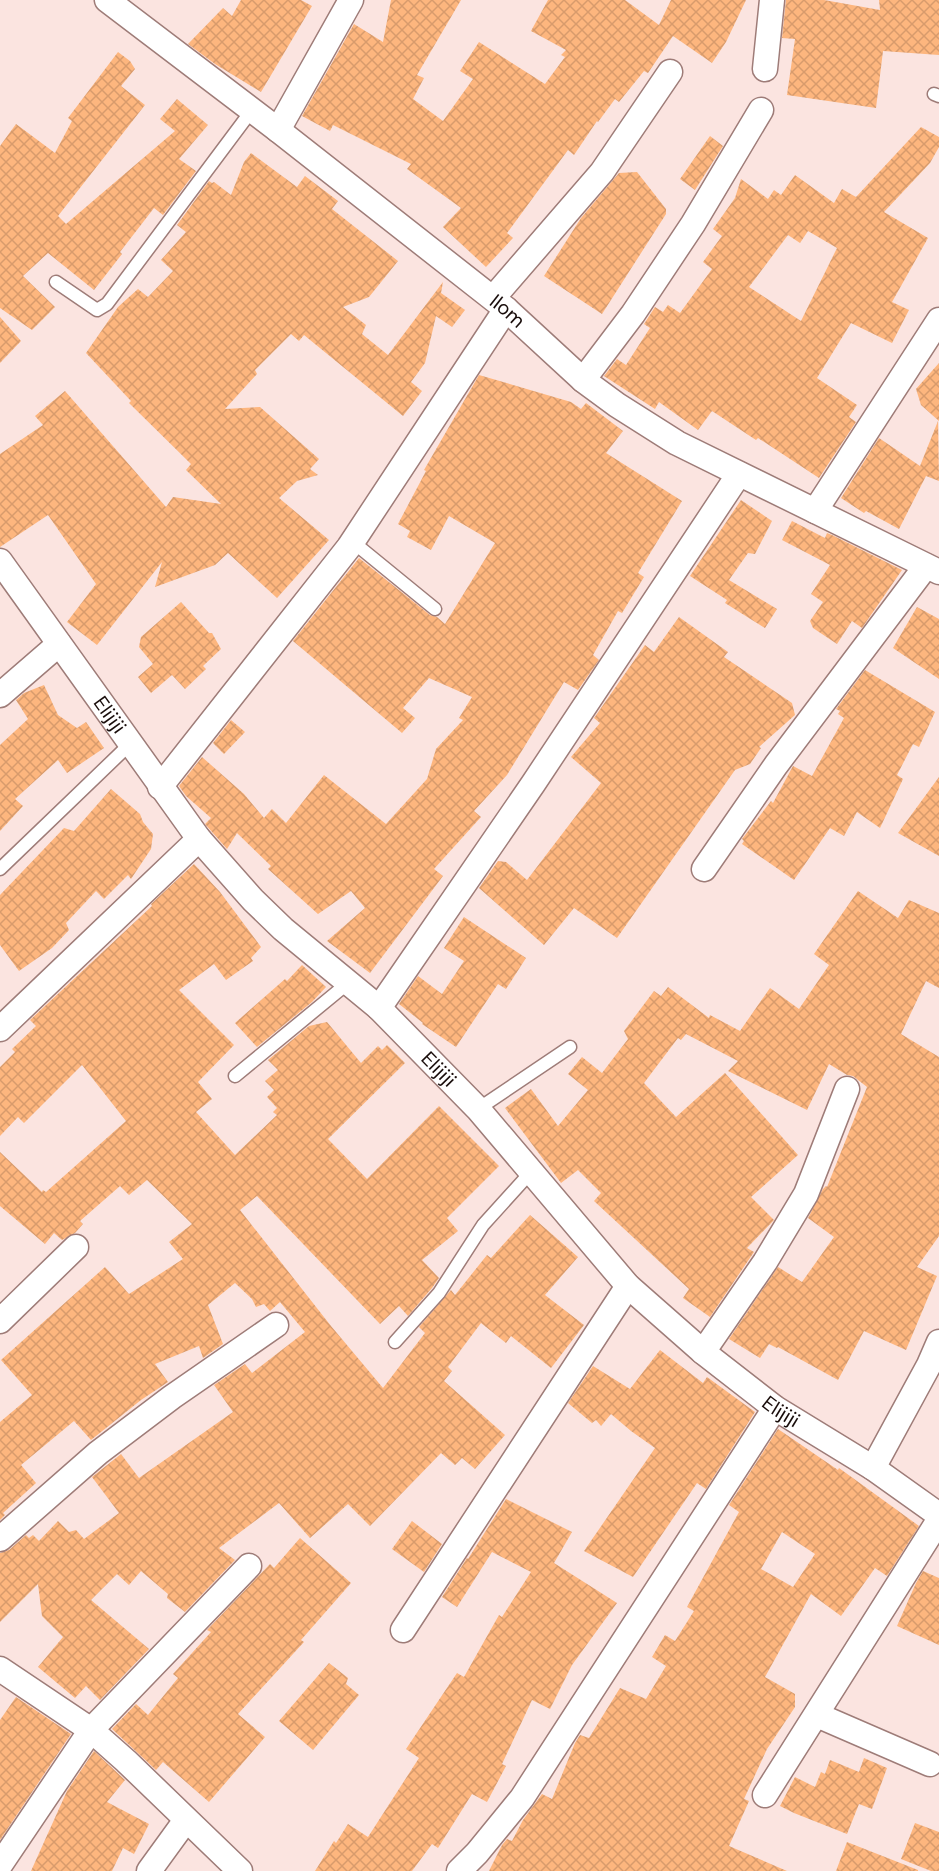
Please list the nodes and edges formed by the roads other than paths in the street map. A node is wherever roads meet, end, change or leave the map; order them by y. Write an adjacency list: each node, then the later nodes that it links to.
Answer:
1 (106, 0): 6 (street, Ilom)
2 (351, 0): 8 (street)
3 (772, 0): 4 (street)
4 (765, 69)
5 (670, 72): 10 (street)
6 (252, 110): 8 (street, Ilom); 9 (lane)
7 (761, 111): 12 (street)
8 (278, 130): 10 (street, Ilom)
9 (56, 282)
10 (499, 303): 12 (street, Ilom); 15 (street)
11 (939, 320): 14 (street)
12 (583, 380): 13 (street, Ilom)
13 (739, 474): 14 (street, Ilom); 27 (street)
14 (815, 511): 17 (street, Ilom)
15 (353, 542): 18 (lane); 22 (street)
16 (0, 561): 19 (street, Elijiji)
17 (932, 569): 25 (street)
18 (435, 609)
19 (59, 644): 20 (street); 21 (street, Elijiji)
20 (0, 695)
21 (130, 744): 22 (street, Elijiji); 24 (lane)
22 (160, 786): 23 (street, Elijiji)
23 (199, 839): 26 (street, Elijiji); 28 (street)
24 (0, 869)
25 (704, 869)
26 (348, 983): 27 (street, Elijiji); 30 (lane)
27 (379, 1008): 32 (street, Elijiji)
28 (0, 1029)
29 (570, 1047): 32 (lane)
30 (235, 1076)
31 (847, 1089): 40 (street)
32 (478, 1109): 33 (street, Elijiji)
33 (531, 1172): 35 (street, Elijiji); 38 (lane)
34 (76, 1247): 36 (street)
35 (628, 1286): 40 (street, Elijiji); 46 (street)
36 (0, 1321)
37 (276, 1325): 44 (street)
38 (395, 1342)
39 (939, 1342): 42 (street)
40 (703, 1352): 41 (street, Elijiji)
41 (775, 1408): 42 (street, Elijiji); 56 (street)
42 (873, 1468): 43 (street, Elijiji)
43 (939, 1518): 48 (street)
44 (0, 1539)
45 (249, 1566): 49 (street)
46 (404, 1630)
47 (0, 1669): 49 (street)
48 (817, 1715): 50 (street); 51 (street)
49 (91, 1730): 52 (street); 53 (street)
50 (930, 1764)
51 (765, 1795)
52 (186, 1820): 54 (street); 55 (street)
53 (0, 1865)
54 (149, 1871)
55 (240, 1871)
56 (459, 1871)

